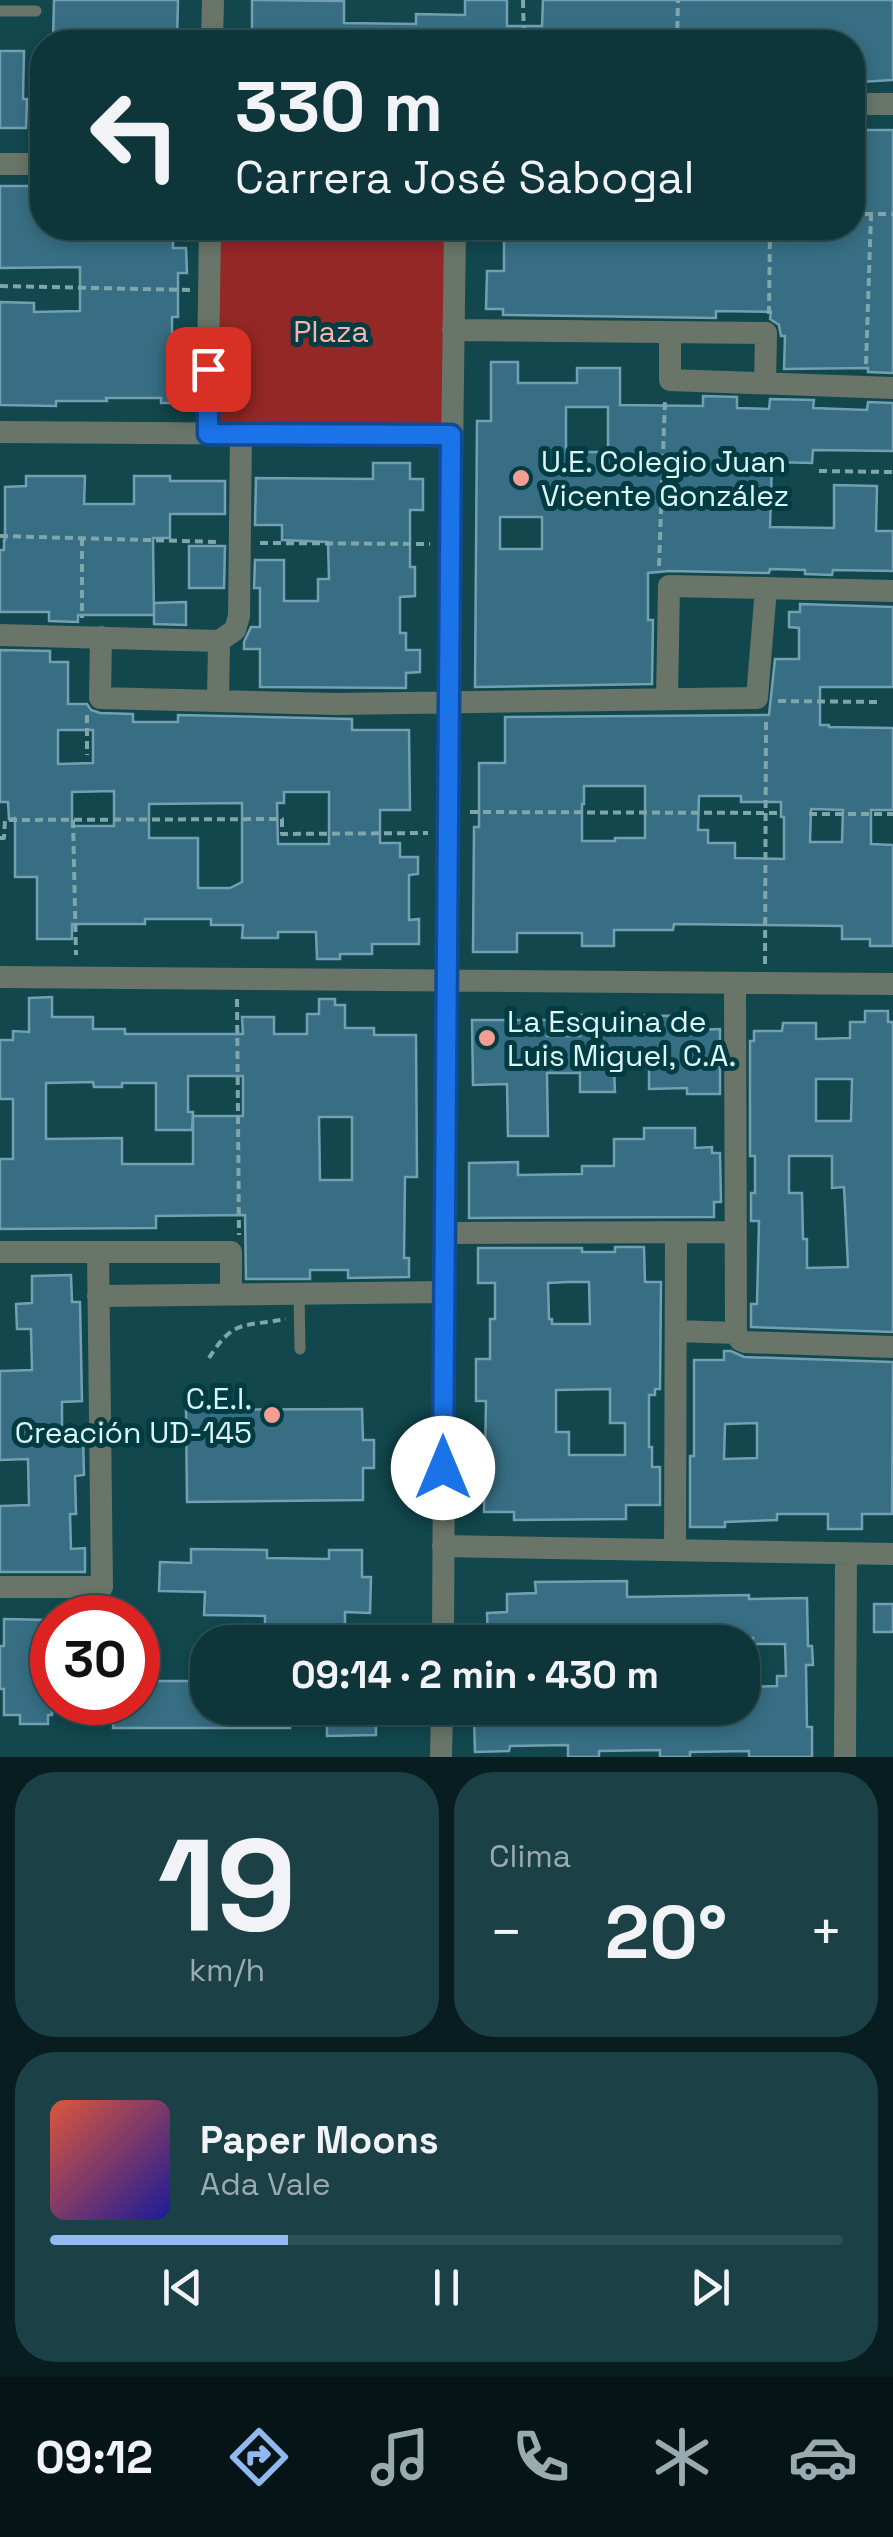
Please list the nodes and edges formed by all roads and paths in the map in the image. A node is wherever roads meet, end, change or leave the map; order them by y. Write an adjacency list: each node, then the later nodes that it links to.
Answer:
1 (213, 0): 6 (street)
2 (523, 0): 7 (path)
3 (678, 0): 8 (path)
4 (0, 11): 5 (lane)
5 (36, 11)
6 (212, 30)
7 (524, 30)
8 (677, 30)
9 (865, 104): 10 (street)
10 (893, 104)
11 (0, 164): 12 (street)
12 (30, 164)
13 (865, 214): 14 (path)
14 (871, 214): 15 (path); 26 (path)
15 (893, 214)
16 (210, 240): 20 (street)
17 (454, 240): 21 (street)
18 (770, 240): 23 (path)
19 (0, 286): 20 (path)
20 (210, 290): 29 (street)
21 (453, 330): 22 (street); 31 (street)
22 (670, 333): 23 (street); 24 (street)
23 (766, 333): 25 (street)
24 (670, 380): 25 (street); 35 (path)
25 (765, 384): 26 (street)
26 (865, 387): 27 (street)
27 (893, 388)
28 (0, 432): 29 (street)
29 (208, 434): 30 (street)
30 (241, 434): 31 (street); 40 (street)
31 (451, 435): 46 (street)
32 (819, 471): 33 (path)
33 (893, 472)
34 (82, 538): 39 (path)
35 (669, 586): 36 (street); 42 (street)
36 (766, 588): 37 (street); 43 (street)
37 (893, 591)
38 (0, 635): 39 (street)
39 (92, 637): 40 (street); 41 (street)
40 (219, 641): 44 (street)
41 (100, 698): 44 (street); 47 (path)
42 (668, 699): 43 (street); 46 (street)
43 (760, 699): 45 (path); 49 (path)
44 (218, 701): 46 (street)
45 (880, 702)
46 (448, 703): 53 (street)
47 (87, 755)
48 (781, 813): 49 (path)
49 (766, 814): 53 (path); 60 (path)
50 (809, 814): 51 (path)
51 (893, 814)
52 (74, 820): 53 (path); 54 (path); 56 (path)
53 (447, 822): 58 (street)
54 (0, 838)
55 (0, 977): 56 (street)
56 (76, 978): 57 (street)
57 (236, 979): 58 (street); 67 (path)
58 (446, 981): 59 (street); 64 (street)
59 (735, 983): 60 (street); 63 (street)
60 (764, 984): 61 (street)
61 (893, 984)
62 (676, 1232): 63 (street); 64 (street); 72 (street)
63 (735, 1232): 73 (street)
64 (444, 1233): 68 (street)
65 (0, 1252): 66 (street)
66 (98, 1252): 67 (street); 70 (street)
67 (230, 1252): 69 (street)
68 (444, 1292): 71 (street); 77 (street)
69 (231, 1294): 70 (street); 71 (street)
70 (98, 1296): 81 (street)
71 (300, 1303): 75 (lane); 76 (path)
72 (676, 1331): 73 (street); 78 (street)
73 (736, 1334): 74 (street)
74 (893, 1347)
75 (300, 1349)
76 (209, 1358)
77 (443, 1546): 78 (street); 82 (street)
78 (676, 1550): 79 (street)
79 (846, 1553): 80 (street); 85 (street)
80 (893, 1554)
81 (0, 1587)
82 (443, 1625)
83 (442, 1725): 84 (street)
84 (442, 1757)
85 (845, 1757)

